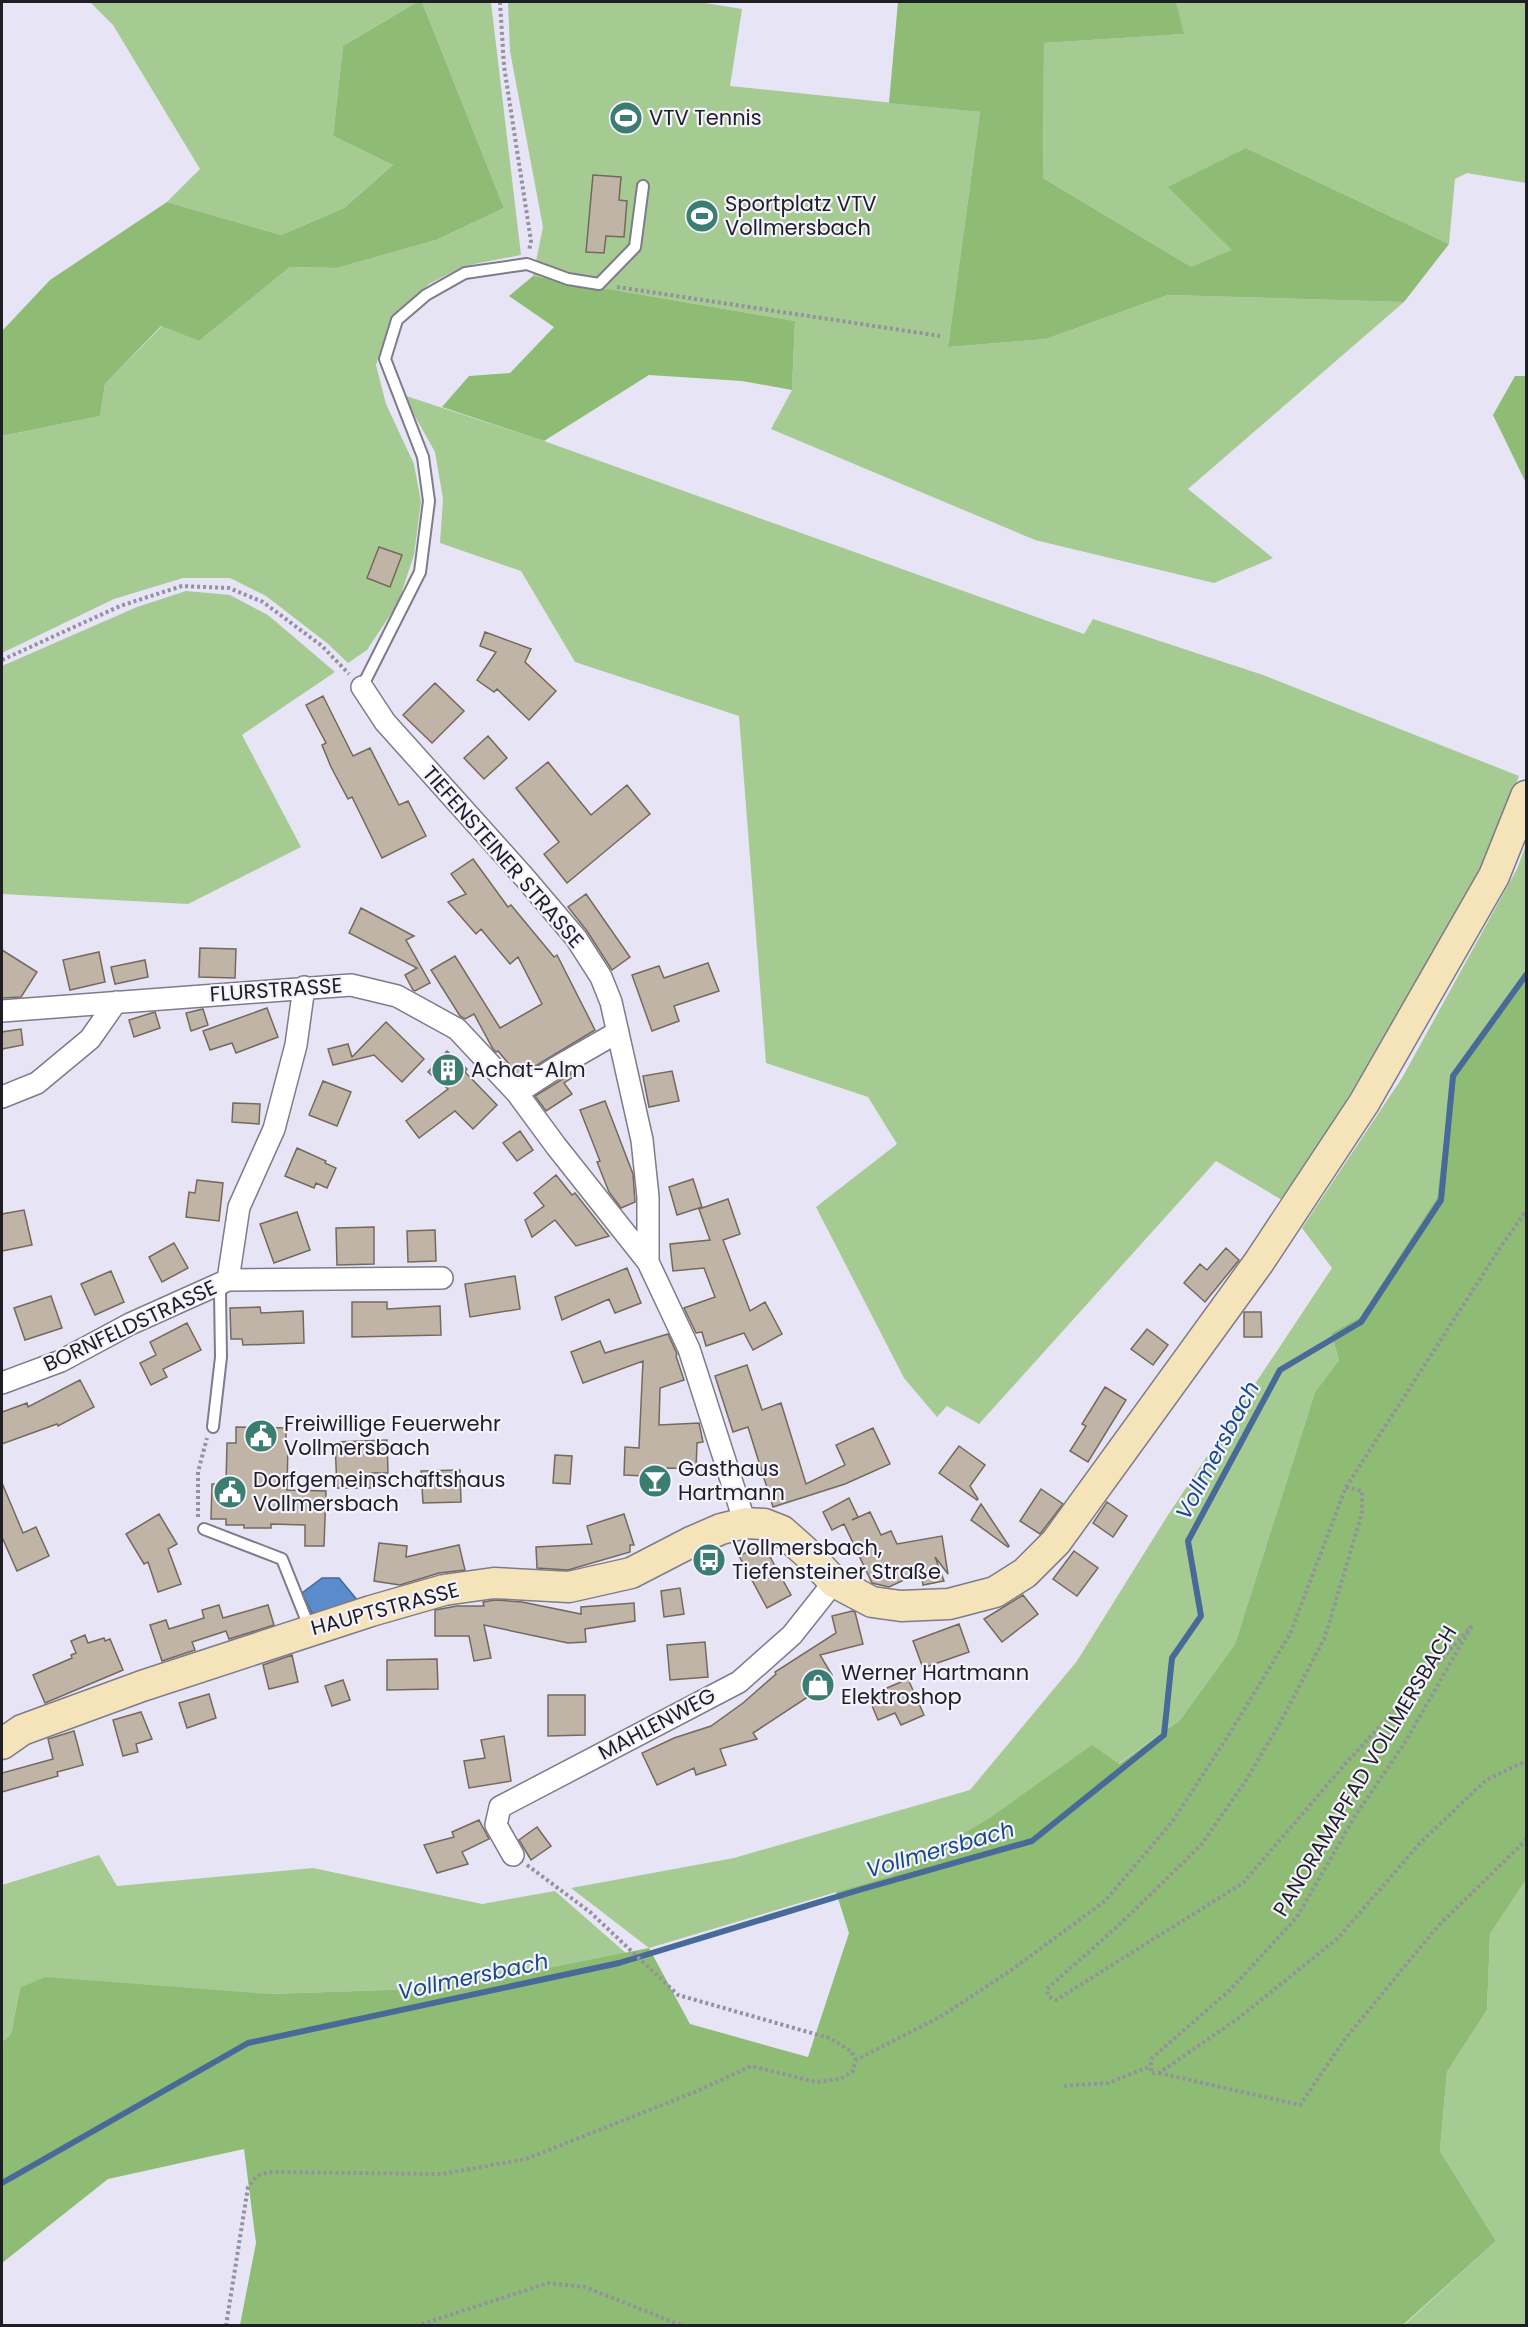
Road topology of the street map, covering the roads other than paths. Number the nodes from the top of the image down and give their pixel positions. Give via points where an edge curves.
1 (643, 186) dead end
2 (362, 687) joint
3 (1527, 796) edge
4 (304, 987) junction
5 (116, 1002) junction
6 (2, 1011) edge
7 (618, 1032) junction
8 (517, 1093) junction
9 (2, 1097) edge
10 (648, 1262) junction
11 (442, 1278) dead end
12 (228, 1280) junction
13 (2, 1383) edge
14 (213, 1427) road end
15 (745, 1522) junction
16 (204, 1529) road end
17 (834, 1582) junction
18 (310, 1629) junction
19 (2, 1744) edge
20 (513, 1855) road end

1 - 2 lane via 635,247 599,284 568,279 528,264 465,273 426,295 397,320 385,359 423,458 429,501 420,572
2 - 7 street, TIEFENSTEINER STRASSE via 385,722 576,938 601,977
3 - 17 main road, HAUPTSTRASSE via 1494,876 1364,1103 1259,1262 1056,1542 1025,1573 995,1592 950,1604 901,1606 872,1602
4 - 5 street, FLURSTRASSE
4 - 8 street, FLURSTRASSE via 351,985 397,996 457,1029
4 - 12 street via 296,1045 274,1129 239,1207
5 - 6 street, FLURSTRASSE
5 - 9 street via 90,1039 37,1083
7 - 8 street
7 - 10 street, TIEFENSTEINER STRASSE via 642,1140 648,1197
8 - 10 street, FLURSTRASSE
10 - 15 street, TIEFENSTEINER STRASSE via 688,1349
11 - 12 street, BORNFELDSTRASSE
12 - 13 street, BORNFELDSTRASSE via 130,1324 61,1361
12 - 14 lane via 220,1292 221,1357
15 - 17 main road, HAUPTSTRASSE via 782,1531
15 - 18 main road, HAUPTSTRASSE via 691,1542 631,1573 569,1587 494,1583 444,1590
16 - 18 lane via 282,1559
17 - 20 street, MAHLENWEG via 792,1635 739,1682 500,1808 496,1825
18 - 19 main road, HAUPTSTRASSE via 22,1730

